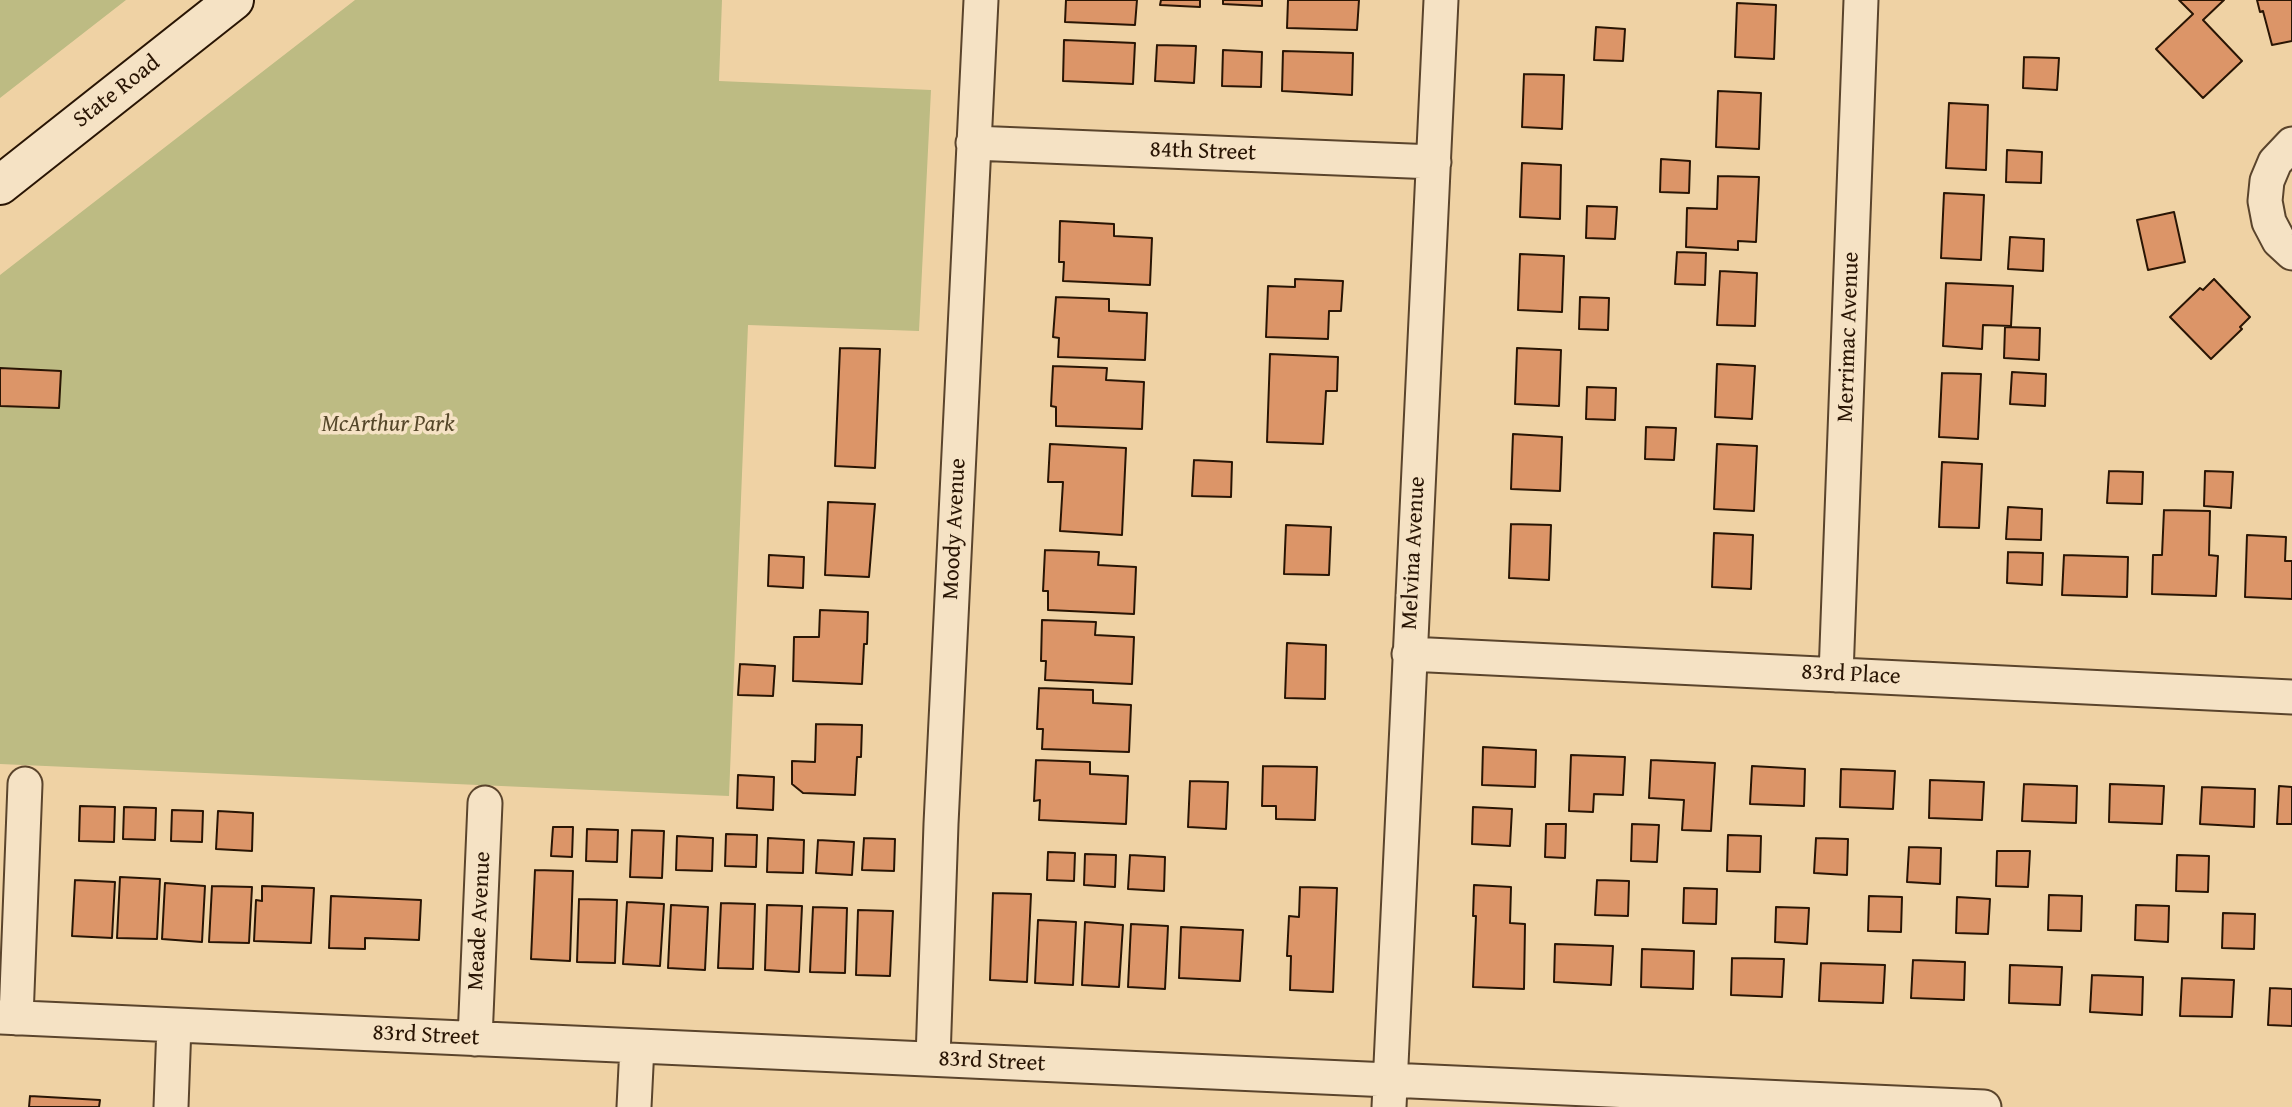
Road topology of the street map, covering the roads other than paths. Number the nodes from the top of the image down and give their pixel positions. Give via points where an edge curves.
1 (234, 0) edge
2 (981, 0) edge
3 (1441, 0) edge
4 (1861, 0) edge
5 (973, 143) junction
6 (2292, 144) edge
7 (1434, 162) junction
8 (0, 185) edge
9 (2292, 253) edge
10 (1409, 654) junction
11 (1836, 675) junction
12 (2292, 696) edge
13 (25, 784) dead end
14 (485, 803) dead end
15 (8, 1017) edge
16 (174, 1025) junction
17 (475, 1038) junction
18 (637, 1046) junction
19 (933, 1059) junction
20 (1390, 1093) edge
21 (1849, 1104) edge
22 (171, 1107) edge
23 (634, 1107) edge
24 (1984, 1107) edge

1 - 8 street, State Road
2 - 5 street, Moody Avenue
3 - 7 street, Melvina Avenue
4 - 11 street, Merrimac Avenue
5 - 7 street, 84th Street
5 - 19 street, Moody Avenue
6 - 9 street via 2275,162 2265,201 2269,222
7 - 10 street, Melvina Avenue
10 - 11 street, 83rd Place
10 - 20 street, Melvina Avenue
11 - 12 street, 83rd Place
13 - 15 street
14 - 17 street, Meade Avenue
15 - 16 street, 83rd Street
16 - 17 street, 83rd Street
16 - 22 street
17 - 18 street, 83rd Street
18 - 19 street, 83rd Street
18 - 23 street
19 - 20 street, 83rd Street
20 - 21 street, 83rd Street
21 - 24 street, 83rd Street

